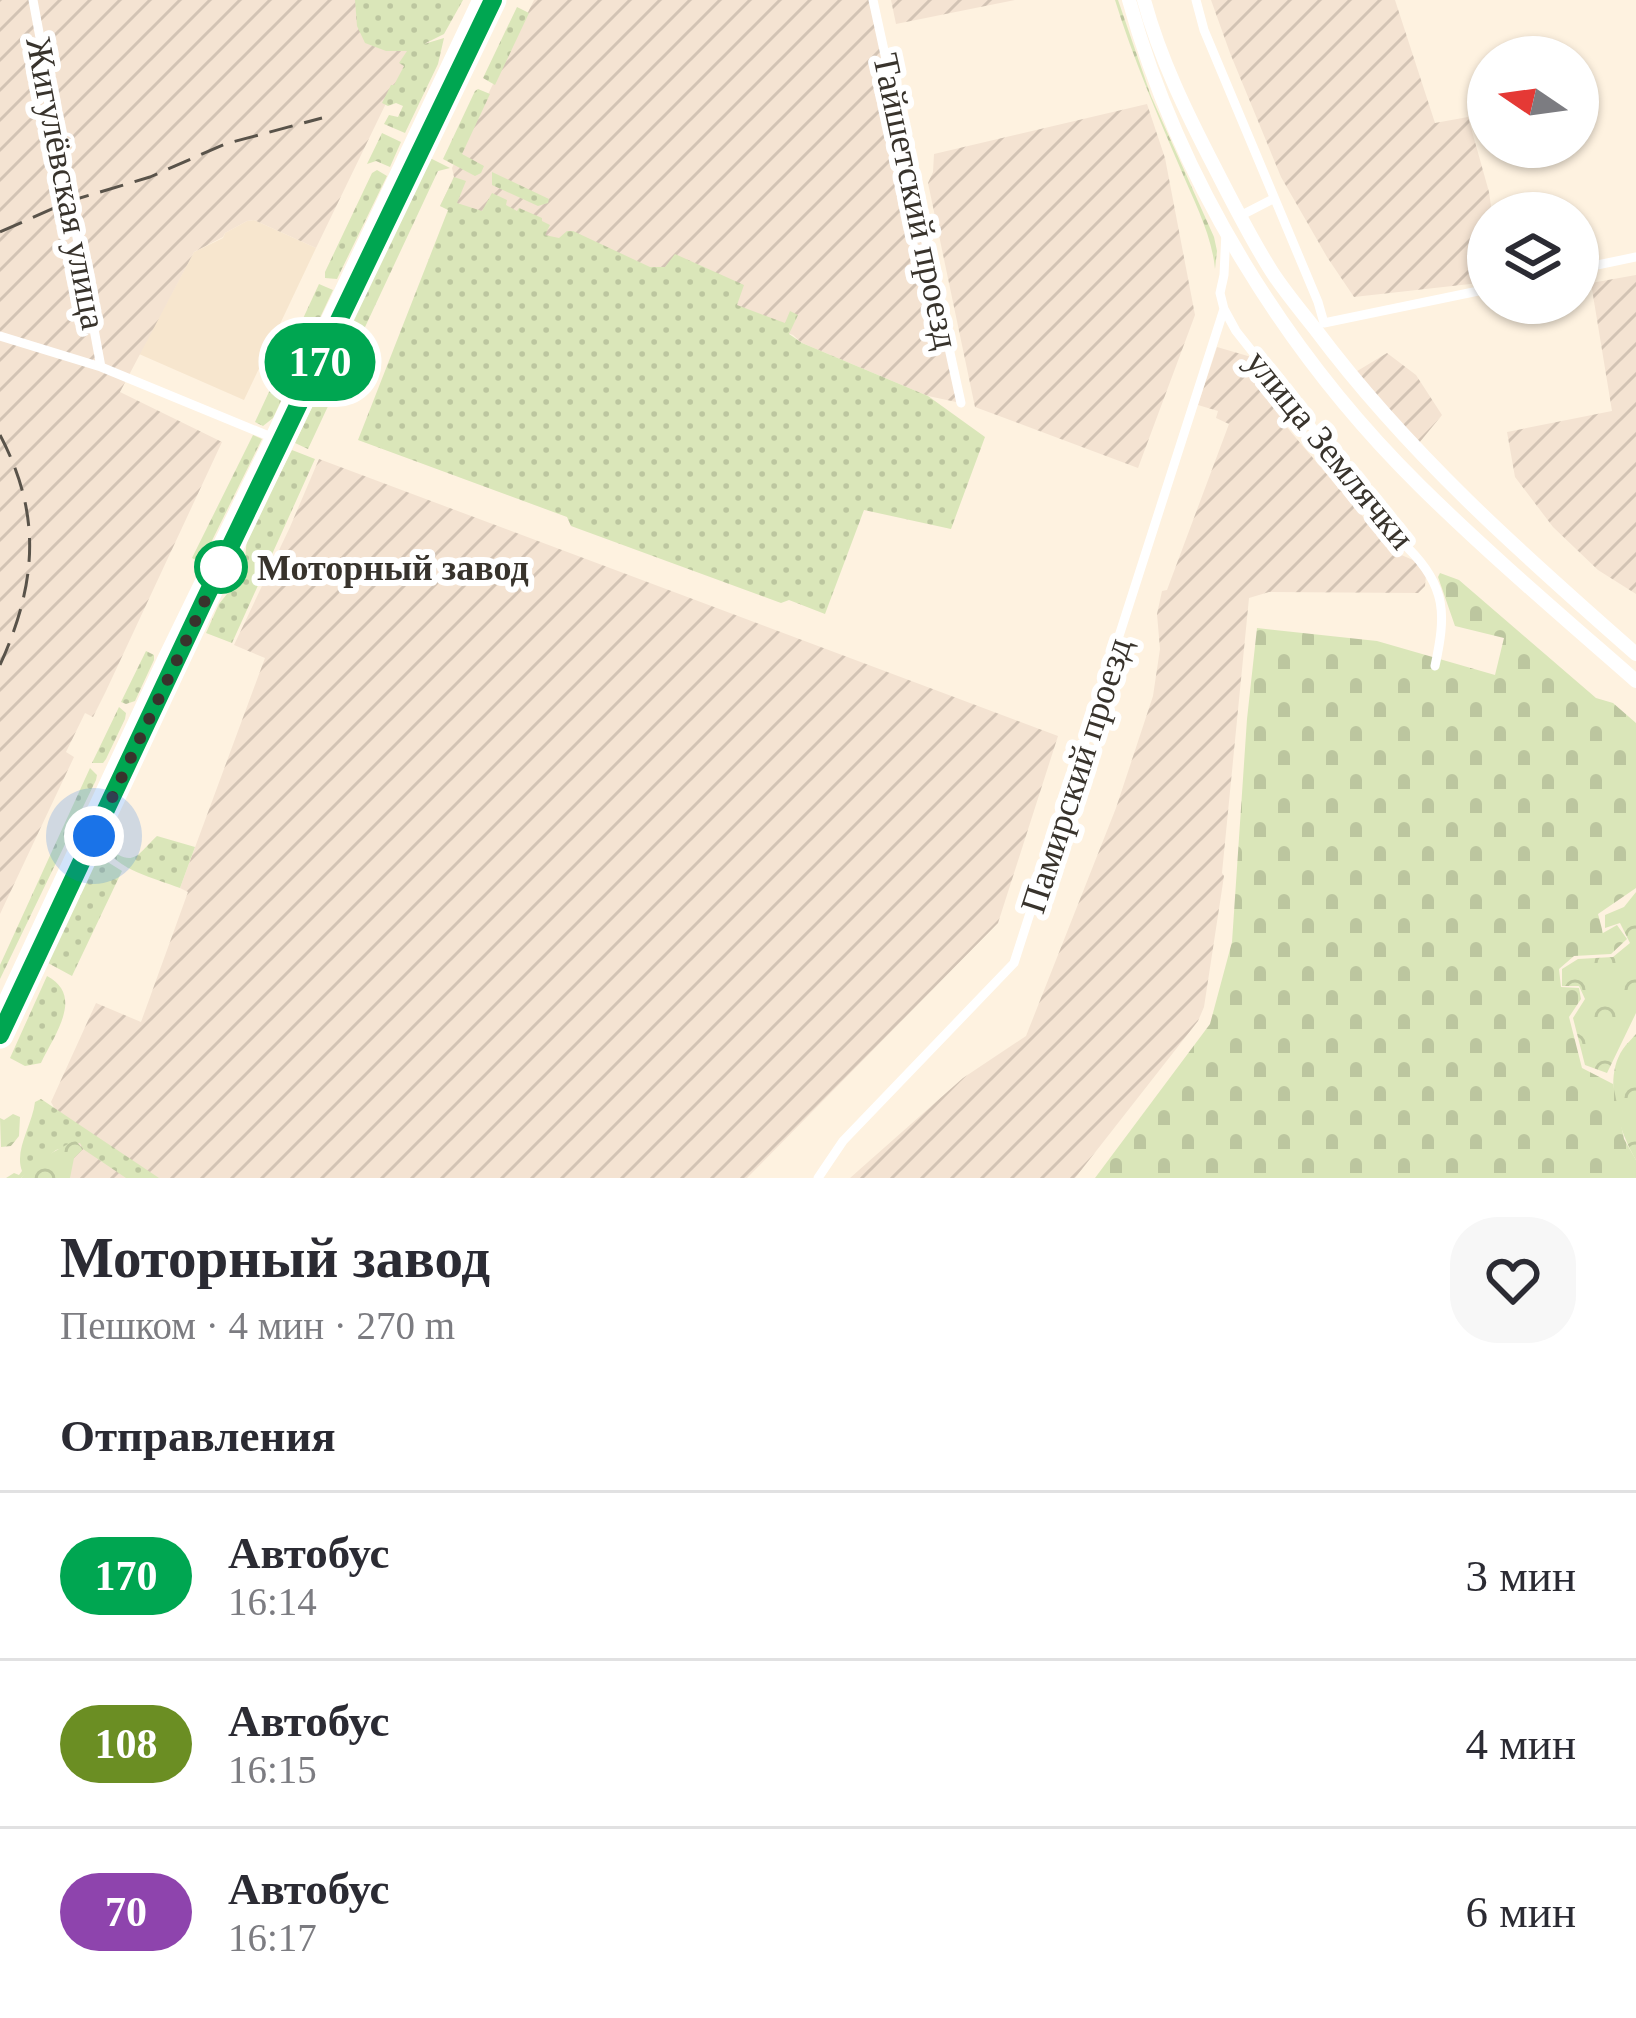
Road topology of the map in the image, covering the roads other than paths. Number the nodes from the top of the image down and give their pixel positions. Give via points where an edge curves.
1 (32, 0) edge
2 (478, 0) edge
3 (493, 0) edge
4 (873, 0) edge
5 (1129, 0) edge
6 (1144, 0) edge
7 (1196, 0) edge
8 (1273, 199) junction
9 (1240, 216) junction
10 (1226, 232) junction
11 (1636, 257) edge
12 (1599, 265) edge
13 (1467, 293) edge
14 (1224, 309) junction
15 (1324, 323) junction
16 (0, 336) edge
17 (1331, 351) junction
18 (101, 367) junction
19 (961, 403) dead end
20 (277, 440) junction
21 (1636, 654) edge
22 (1435, 666) dead end
23 (1636, 681) edge
24 (0, 1009) edge
25 (0, 1035) edge
26 (818, 1178) edge

1 - 18 street, Жигулёвская улица
2 - 20 main road
3 - 20 main road
4 - 19 street, Тайшетский проезд
5 - 10 highway via 1167,110
6 - 9 highway via 1182,104
7 - 8 street, улица Землячки
8 - 9 street
8 - 15 street, улица Землячки
9 - 17 highway
10 - 14 street
10 - 23 highway via 1258,288 1359,420 1449,514
11 - 12 street
13 - 15 street
14 - 22 street, улица Землячки via 1428,568 1442,614
14 - 26 street, Памирский проезд via 1014,963 843,1141
15 - 17 highway
16 - 18 street
17 - 21 highway via 1506,540
18 - 20 street
20 - 24 main road via 164,657
20 - 25 main road

